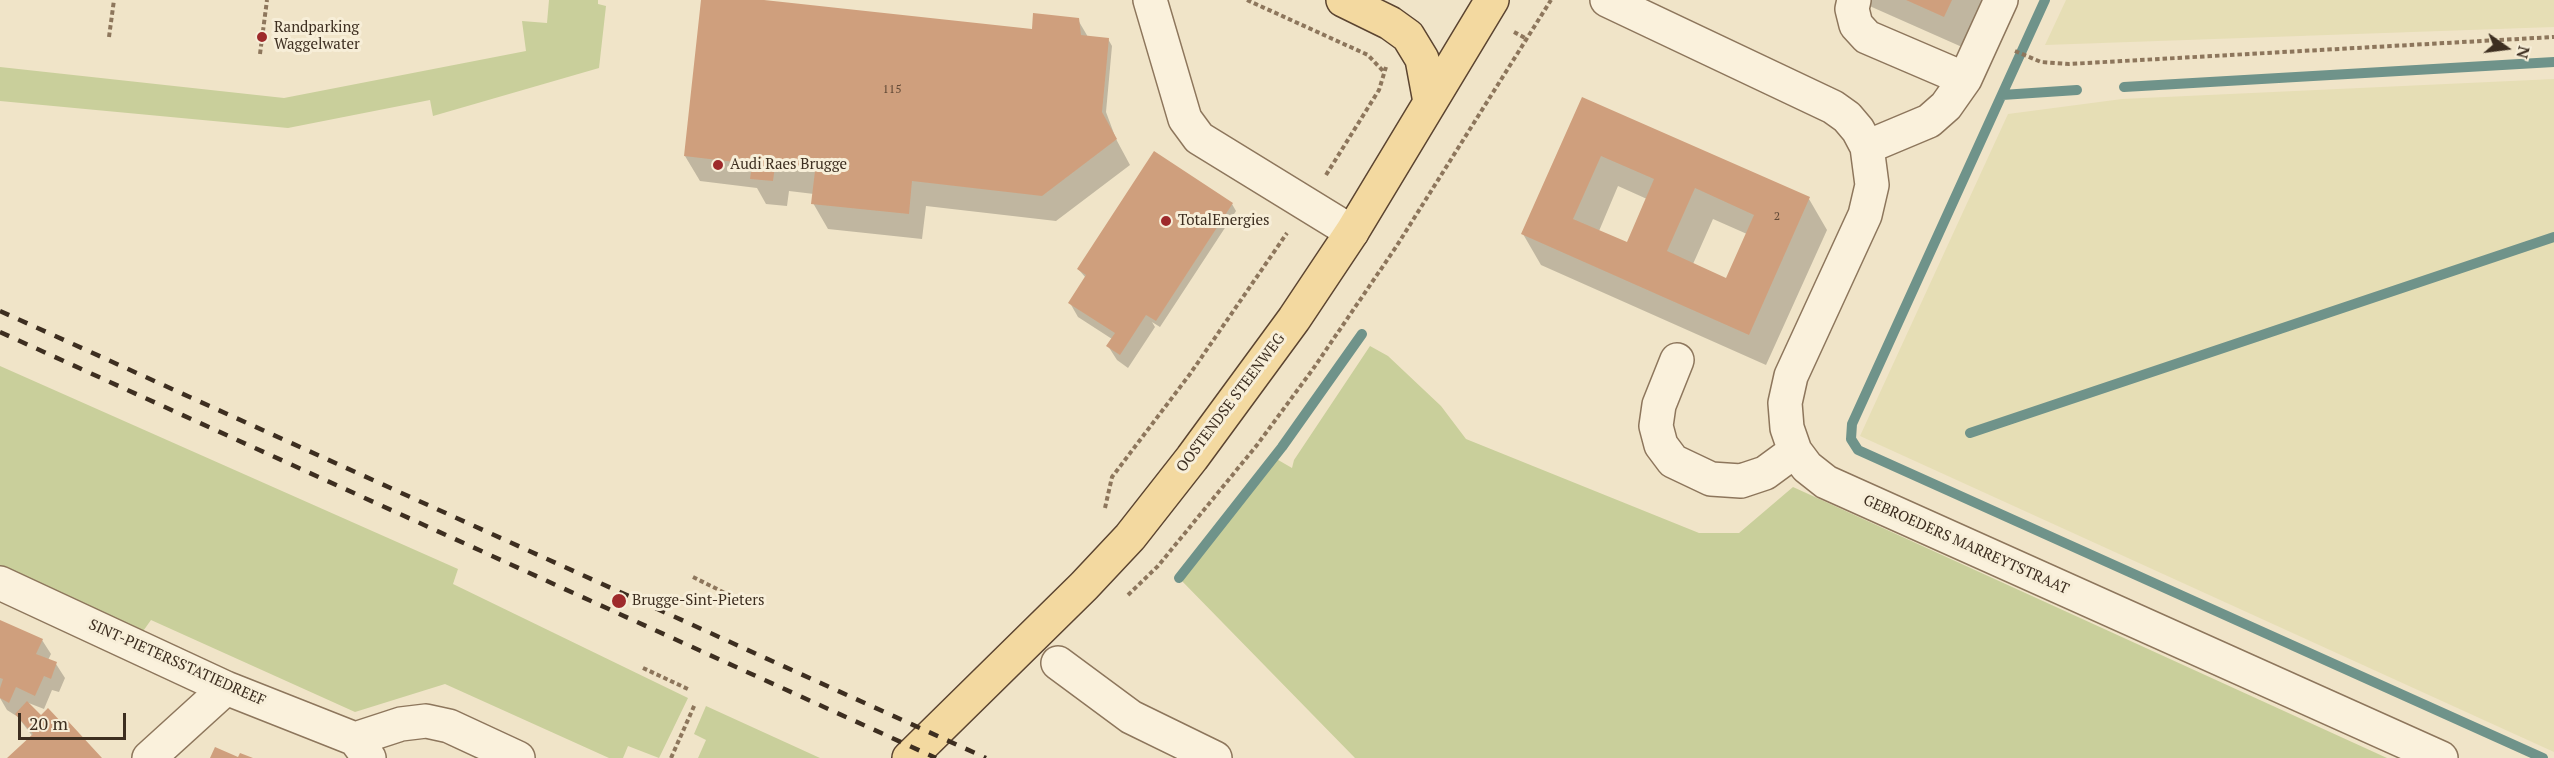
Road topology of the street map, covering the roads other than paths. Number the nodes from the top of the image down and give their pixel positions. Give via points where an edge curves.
1 (1150, 0) edge
2 (1343, 0) edge
3 (1492, 0) edge
4 (1607, 0) edge
5 (1854, 0) edge
6 (2001, 0) edge
7 (1965, 79) junction
8 (1430, 102) junction
9 (1867, 147) junction
10 (1352, 232) junction
11 (1677, 360) dead end
12 (1795, 451) junction
13 (0, 583) edge
14 (1058, 663) dead end
15 (226, 688) junction
16 (362, 748) edge
17 (149, 758) edge
18 (518, 758) edge
19 (909, 758) edge
20 (1215, 758) edge
21 (2441, 758) edge

1 - 10 street via 1185,119 1199,138
2 - 8 main road via 1408,36 1422,59
3 - 8 main road, OOSTENDSE STEENWEG
4 - 9 street, GEBROEDERS MARREYTSTRAAT via 1833,106 1858,130
5 - 7 street via 1852,9 1857,25 1867,37
6 - 7 street
7 - 9 street via 1946,106 1929,121
8 - 10 main road, OOSTENDSE STEENWEG
9 - 12 street, GEBROEDERS MARREYTSTRAAT via 1872,185 1865,215 1791,376 1785,403 1787,428
10 - 19 main road, OOSTENDSE STEENWEG via 1294,319 1130,537
11 - 12 street via 1659,405 1656,426 1661,445 1673,461 1711,478 1741,481 1765,473
12 - 21 street, GEBROEDERS MARREYTSTRAAT via 1826,482
13 - 15 street, SINT-PIETERSSTATIEDREEF
14 - 20 street via 1131,717
15 - 16 street, SINT-PIETERSSTATIEDREEF
15 - 17 street
16 - 18 street, SINT-PIETERSSTATIEDREEF via 401,724 426,721 449,726

